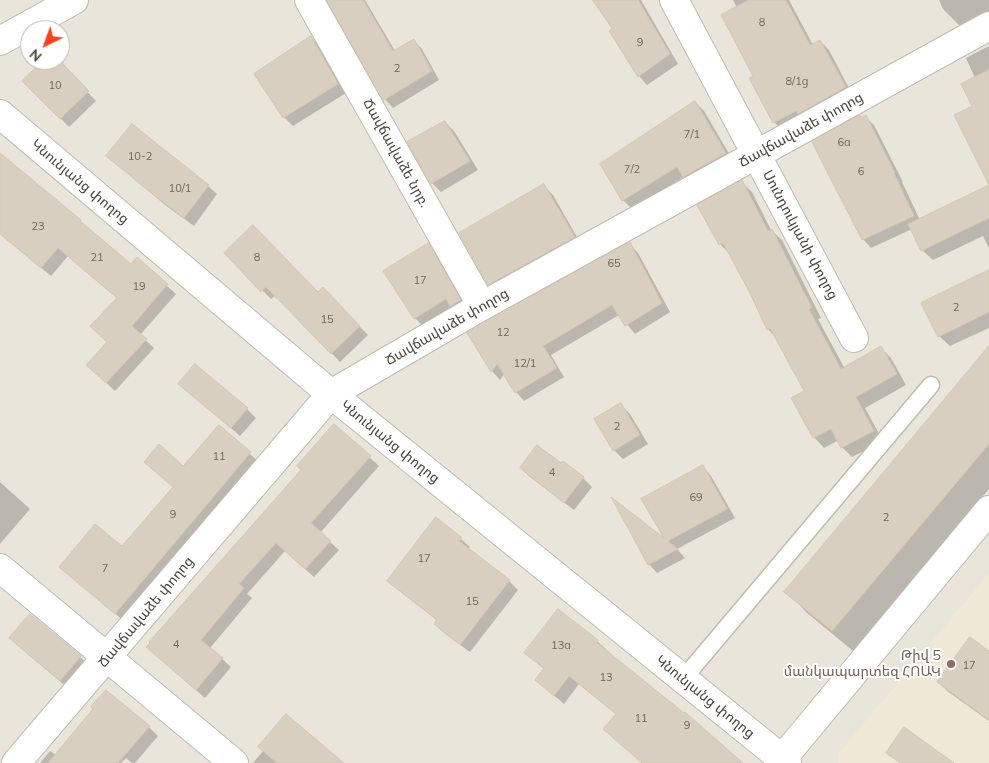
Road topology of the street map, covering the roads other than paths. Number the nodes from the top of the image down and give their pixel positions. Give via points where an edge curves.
1 (74, 0) edge
2 (310, 0) edge
3 (674, 0) edge
4 (989, 26) edge
5 (0, 41) edge
6 (0, 114) edge
7 (757, 154) junction
8 (482, 306) junction
9 (854, 338) dead end
10 (931, 385) dead end
11 (331, 394) junction
12 (989, 510) edge
13 (0, 568) edge
14 (108, 658) junction
15 (683, 679) junction
16 (784, 761) edge
17 (16, 763) edge
18 (234, 763) edge

1 - 5 street
2 - 8 street, Ճավճավաձե նրբ.
3 - 7 street, Սունդուկյանի փողոց
4 - 7 street, Ճավճավաձե փողոց
6 - 11 street, Կնունյանց փողոց
7 - 8 street, Ճավճավաձե փողոց
7 - 9 street, Սունդուկյանի փողոց
8 - 11 street, Ճավճավաձե փողոց
10 - 15 lane
11 - 14 street, Ճավճավաձե փողոց
11 - 15 street, Կնունյանց փողոց
12 - 16 street
13 - 14 street
14 - 17 street, Ճավճավաձե փողոց
14 - 18 street
15 - 16 street, Կնունյանց փողոց

